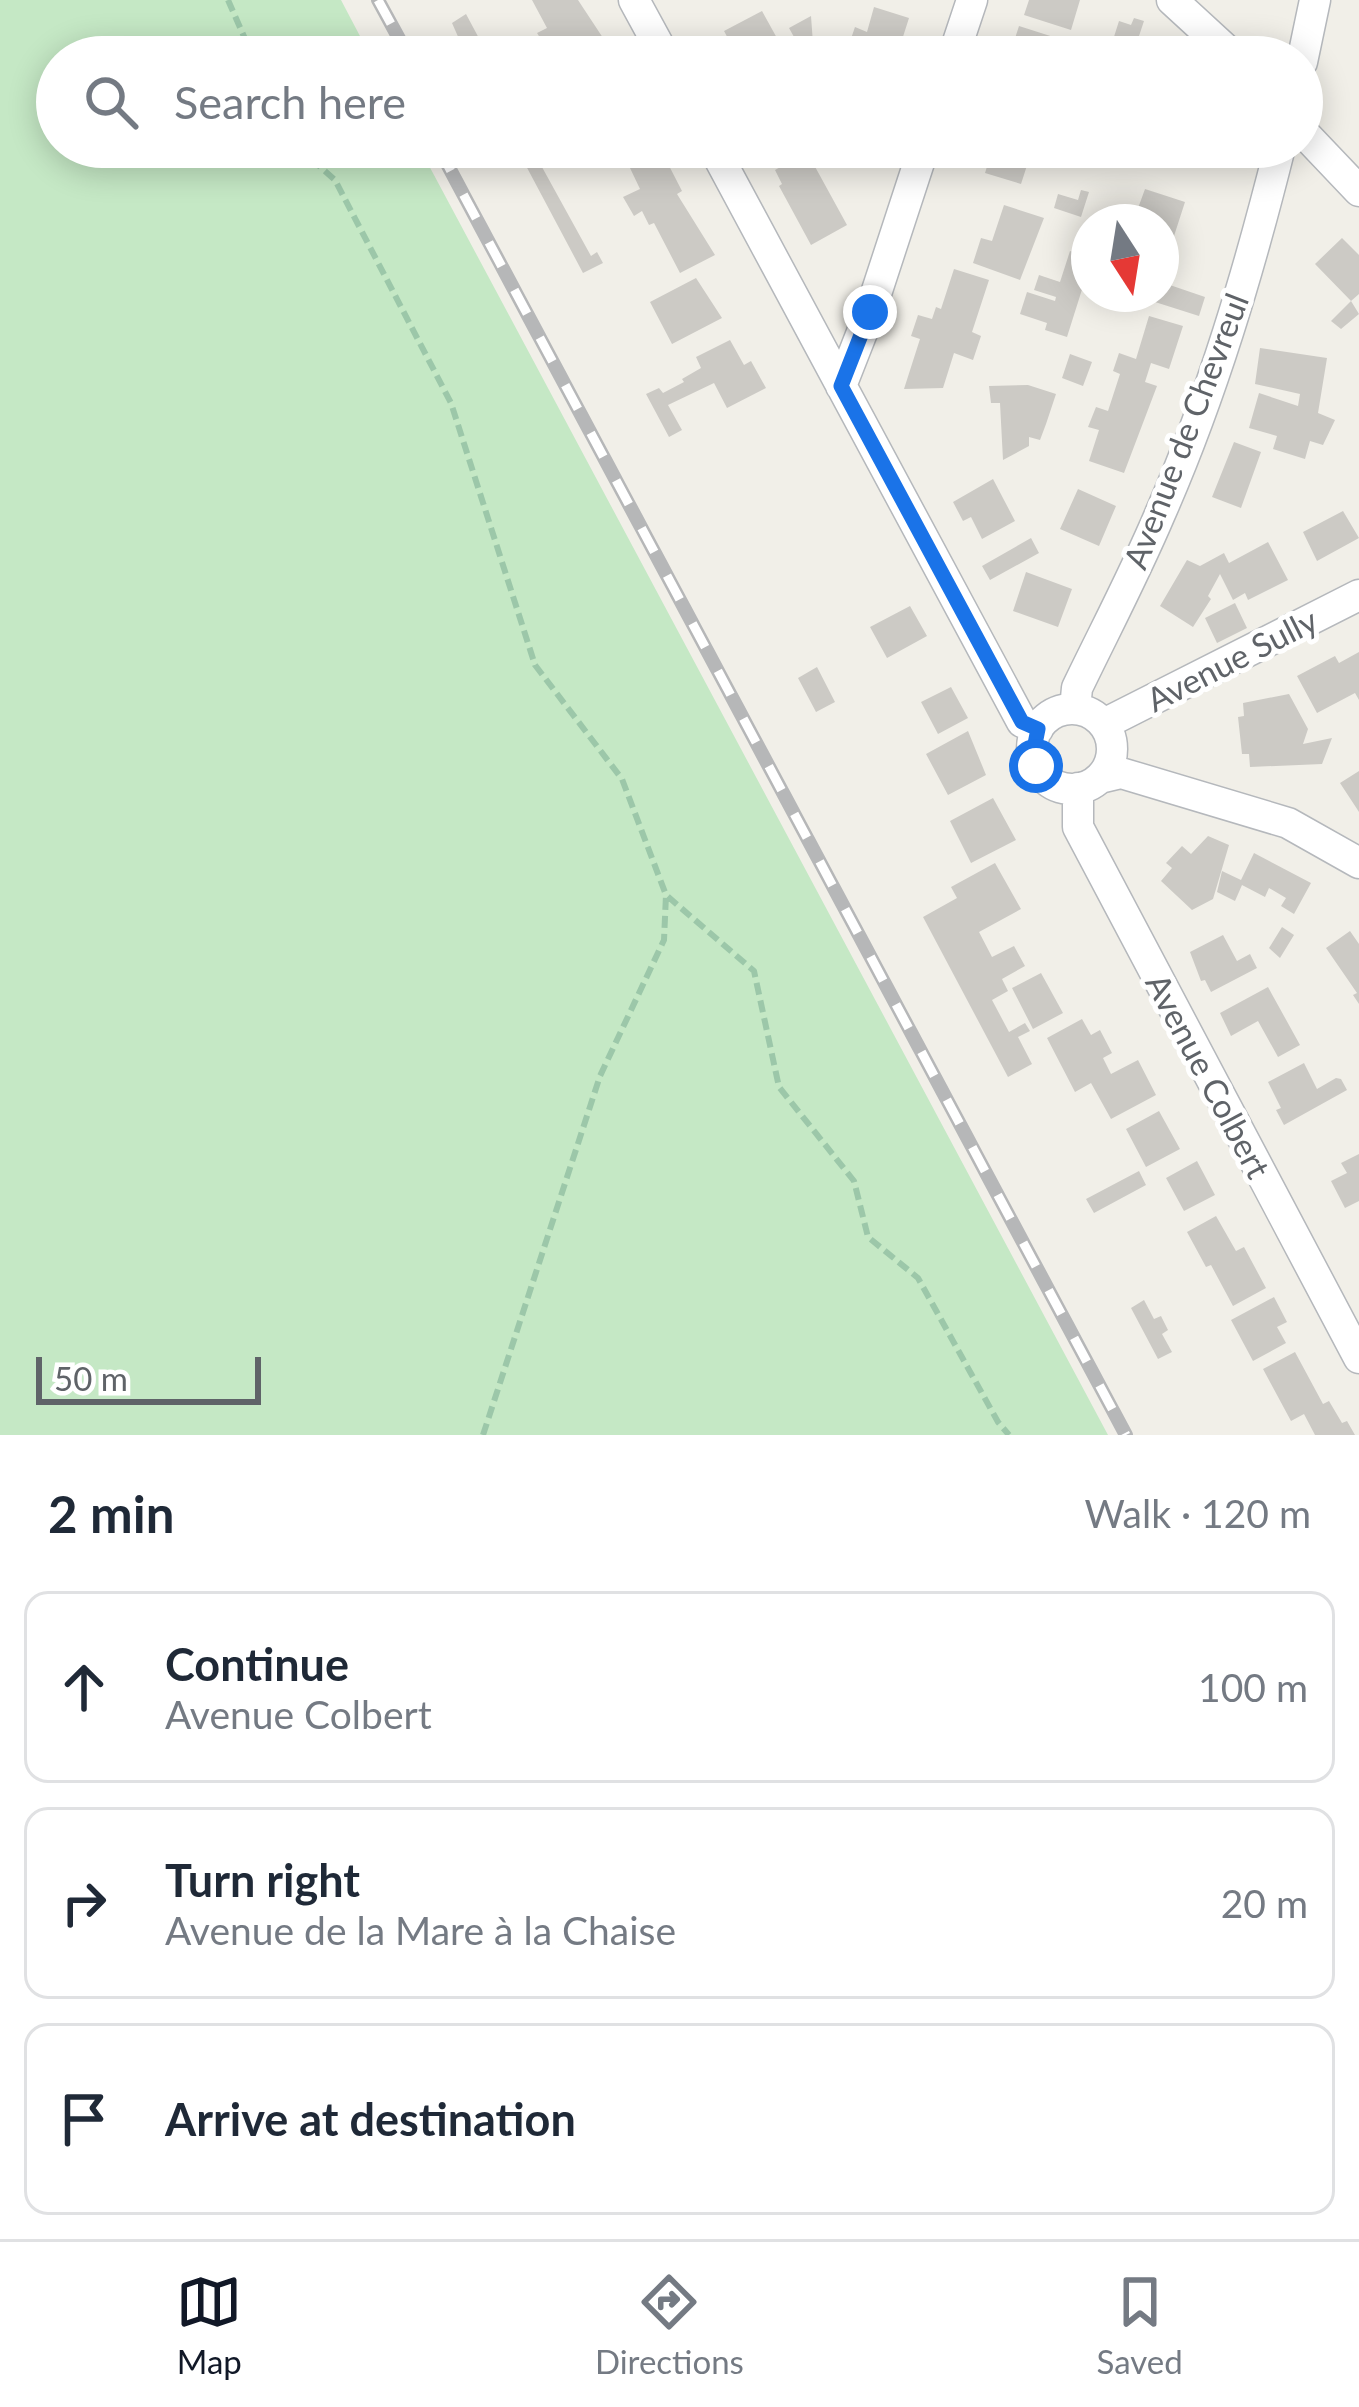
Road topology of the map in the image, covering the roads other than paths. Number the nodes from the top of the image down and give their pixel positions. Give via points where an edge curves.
1 (634, 0) edge
2 (972, 0) edge
3 (1172, 0) edge
4 (1315, 0) edge
5 (654, 36) edge
6 (960, 36) edge
7 (1211, 36) edge
8 (1307, 36) edge
9 (1323, 153) edge
10 (724, 168) edge
11 (917, 168) edge
12 (1274, 168) edge
13 (1359, 191) edge
14 (841, 386) junction
15 (1359, 595) edge
16 (1075, 709) junction
17 (1104, 724) junction
18 (1038, 729) junction
19 (1089, 783) junction
20 (1359, 863) edge
21 (1359, 1358) edge

1 - 5 street
2 - 6 street
3 - 7 street
4 - 8 street
9 - 13 street
10 - 14 street
11 - 14 street
12 - 16 street, Avenue de Chevreul via 1195,426 1077,688
14 - 18 street via 1022,722
15 - 17 street, Avenue Sully
16 - 17 street
16 - 18 street
17 - 19 street via 1112,746 1107,769
18 - 19 street via 1036,766 1054,784
19 - 20 street via 1121,773 1288,823
19 - 21 street, Avenue Colbert via 1078,827

